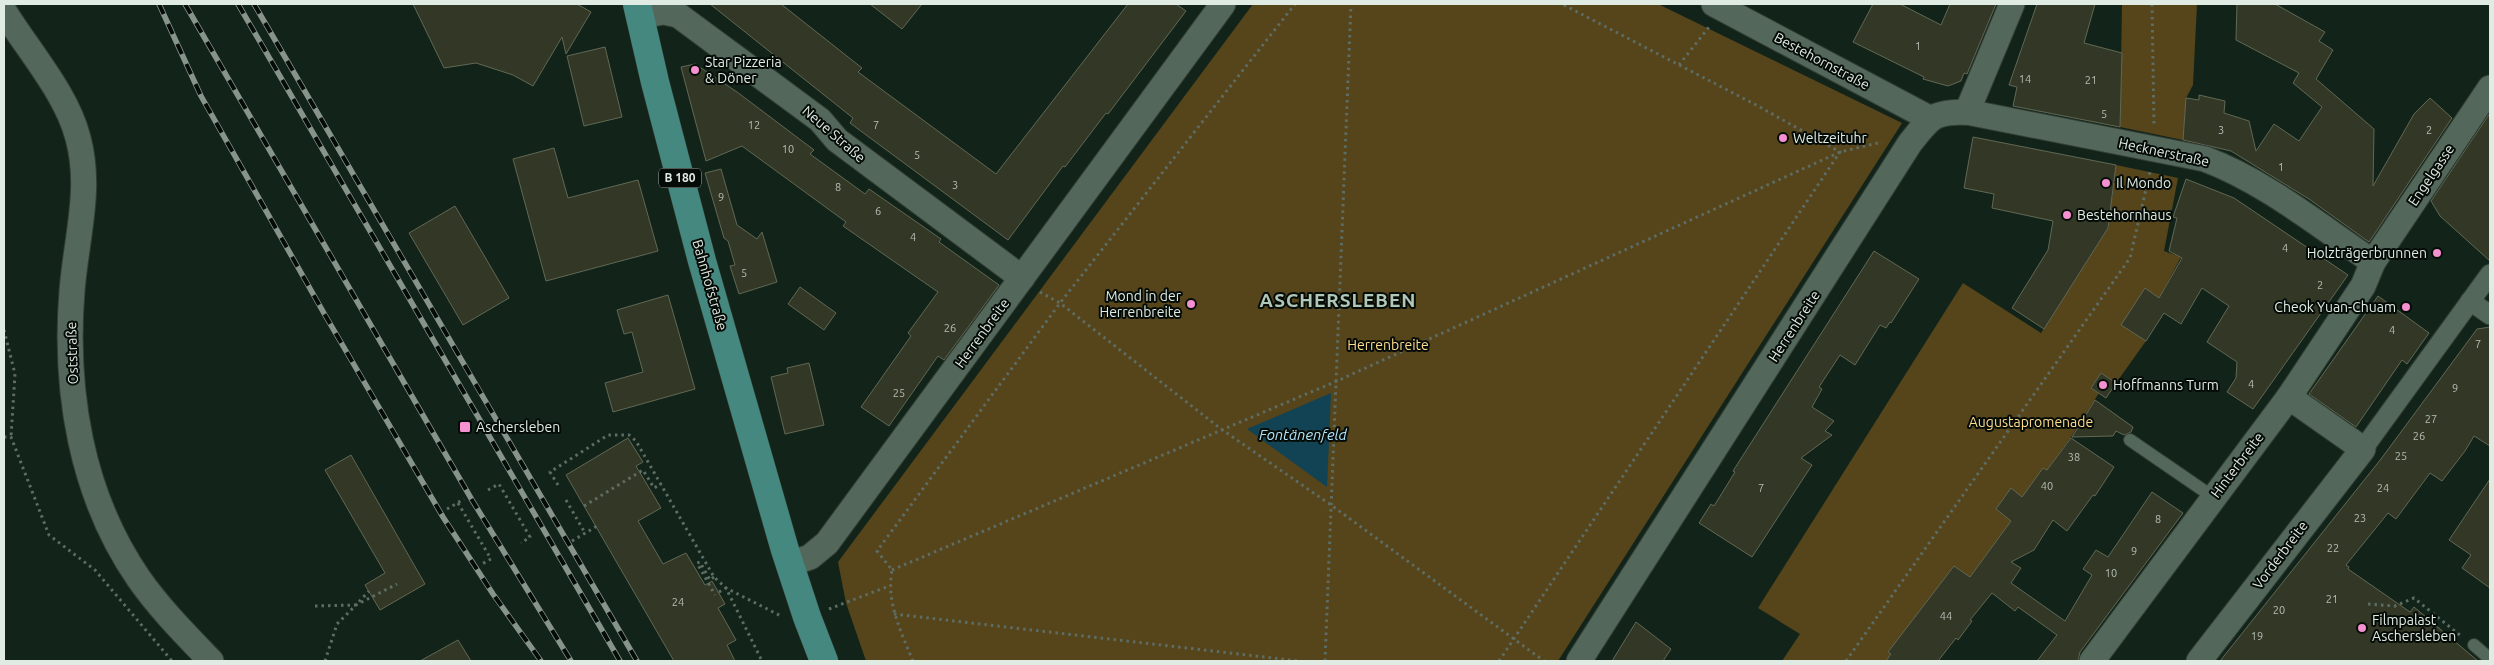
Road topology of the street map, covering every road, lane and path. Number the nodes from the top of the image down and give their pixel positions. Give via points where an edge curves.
1 (1223, 4) edge
2 (1295, 4) edge
3 (1351, 4) edge
4 (1562, 4) edge
5 (2012, 4) edge
6 (2152, 4) edge
7 (1716, 5) edge
8 (638, 10) edge
9 (8, 17) edge
10 (1679, 65) junction
11 (2490, 88) edge
12 (1967, 112) junction
13 (1929, 118) junction
14 (1910, 143) junction
15 (2155, 150) junction
16 (1840, 152) junction
17 (2373, 262) junction
18 (2490, 274) edge
19 (1022, 278) junction
20 (2470, 301) junction
21 (1060, 303) junction
22 (2490, 315) edge
23 (4, 330) edge
24 (1337, 381) junction
25 (2289, 397) junction
26 (1221, 429) junction
27 (4, 437) edge
28 (11, 437) junction
29 (2130, 440) dead end
30 (2363, 449) junction
31 (661, 484) junction
32 (558, 485) dead end
33 (488, 490) dead end
34 (2213, 497) junction
35 (464, 499) dead end
36 (566, 500) dead end
37 (458, 503) junction
38 (1331, 505) junction
39 (584, 506) dead end
40 (446, 509) dead end
41 (597, 526) dead end
42 (585, 533) junction
43 (572, 541) dead end
44 (521, 543) dead end
45 (790, 564) junction
46 (480, 565) dead end
47 (892, 570) junction
48 (714, 577) junction
49 (397, 584) dead end
50 (889, 586) junction
51 (726, 588) junction
52 (368, 591) dead end
53 (356, 604) junction
54 (2368, 604) dead end
55 (315, 606) dead end
56 (894, 614) junction
57 (807, 617) junction
58 (1514, 639) junction
59 (2474, 645) joint
60 (2490, 660) edge
61 (172, 661) edge
62 (211, 661) edge
63 (325, 661) edge
64 (762, 661) edge
65 (824, 661) edge
66 (913, 661) edge
67 (1299, 661) edge
68 (1325, 661) edge
69 (1498, 661) edge
70 (1544, 661) edge
71 (1579, 661) edge
72 (1846, 661) edge
73 (2092, 661) edge
74 (2199, 661) edge

1 - 19 street, Herrenbreite
2 - 21 path
3 - 24 path
4 - 10 path
5 - 12 street
6 - 15 path
7 - 10 path via 1709,28
7 - 13 street, Bestehornstraße
8 - 19 street, Neue Straße via 678,16 820,120 837,140
8 - 45 main road, Bahnhofstraße / B 180 via 702,261
9 - 62 street, Oststraße via 64,102 78,136 84,164 85,193 73,282 70,353 76,424 94,492 113,535 139,578
10 - 16 path
11 - 17 street, Engelgasse
12 - 13 street, Hecknerstraße via 1948,112
12 - 15 street, Hecknerstraße
13 - 14 street, Herrenbreite
14 - 16 path via 1889,141
14 - 71 street, Herrenbreite
15 - 17 street, Hecknerstraße via 2205,159 2233,170
15 - 72 path via 2130,258
16 - 24 path
16 - 58 path
17 - 25 street, Hinterbreite via 2363,286
18 - 20 street, Vorderbreite
19 - 21 path
19 - 45 street, Herrenbreite via 828,543 810,557
20 - 22 street
20 - 30 street, Vorderbreite
21 - 26 path
21 - 47 path via 877,552
23 - 28 path via 15,374
24 - 26 path
24 - 38 path
25 - 30 street
25 - 34 street, Hinterbreite
26 - 38 path
26 - 47 path
27 - 28 path
28 - 61 path via 49,535 95,570
29 - 34 lane
30 - 74 street, Vorderbreite
31 - 32 path via 636,441 629,435 608,435 550,472
31 - 39 path via 654,488 643,470
31 - 48 path
33 - 44 path via 499,484 530,537
34 - 73 street, Hinterbreite
35 - 37 path
36 - 42 path
37 - 40 path
37 - 46 path via 491,559
38 - 58 path
38 - 68 path
41 - 42 path
42 - 43 path
45 - 57 main road, B 180
47 - 50 path
48 - 51 path
48 - 51 path via 710,580 700,562 697,563 715,594
49 - 53 path
50 - 56 path
50 - 57 path
51 - 57 path via 794,622
51 - 64 path
52 - 53 path
53 - 55 path
53 - 63 path via 337,624
54 - 59 path via 2395,606 2414,598
56 - 66 path
56 - 67 path
57 - 65 main road, B 180
58 - 69 path
58 - 70 path
59 - 60 lane

